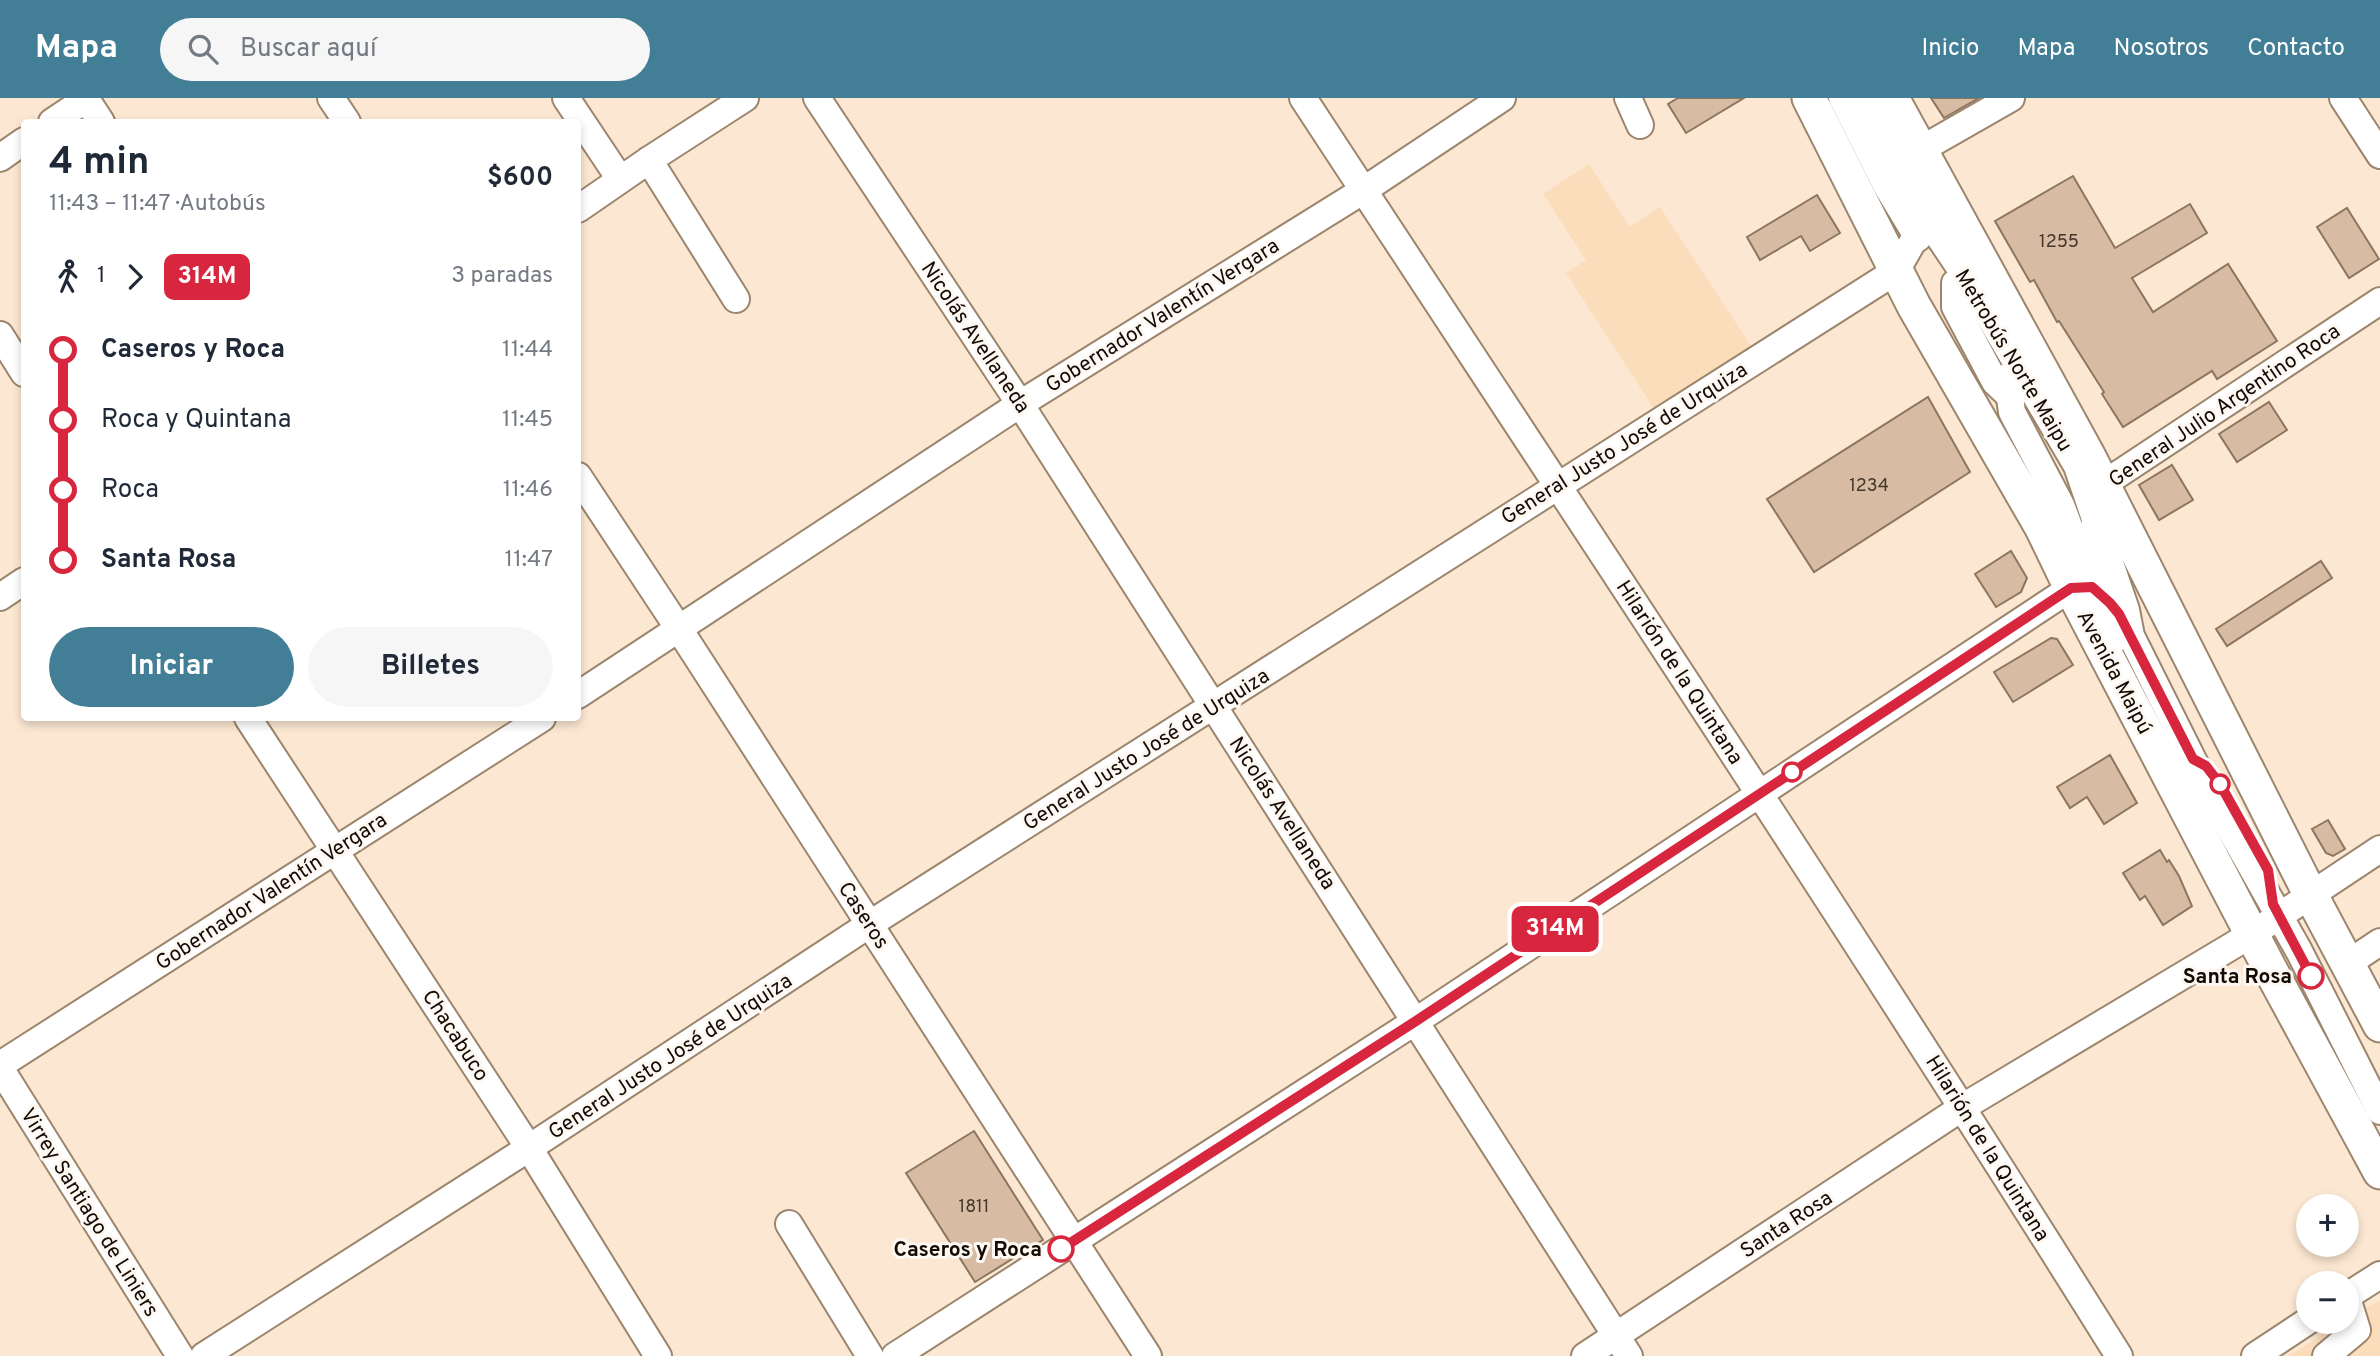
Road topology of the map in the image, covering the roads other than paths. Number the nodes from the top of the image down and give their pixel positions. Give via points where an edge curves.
1 (331, 98) edge
2 (566, 98) edge
3 (745, 98) edge
4 (817, 98) edge
5 (1303, 98) edge
6 (1502, 98) edge
7 (1628, 98) edge
8 (1809, 98) edge
9 (1842, 98) edge
10 (1852, 98) edge
11 (1865, 98) edge
12 (1892, 98) edge
13 (2011, 98) edge
14 (2343, 98) edge
15 (87, 99) edge
16 (57, 119) edge
17 (98, 119) edge
18 (345, 119) edge
19 (580, 119) edge
20 (581, 120) edge
21 (1640, 125) dead end
22 (21, 143) edge
23 (1920, 150) junction
24 (2380, 155) edge
25 (0, 158) edge
26 (649, 160) junction
27 (620, 179) junction
28 (1364, 190) junction
29 (581, 207) edge
30 (1921, 211) junction
31 (1916, 236) junction
32 (1896, 271) junction
33 (736, 299) dead end
34 (2380, 301) edge
35 (0, 335) edge
36 (21, 368) edge
37 (1020, 404) junction
38 (581, 481) edge
39 (1559, 484) junction
40 (2102, 485) junction
41 (2096, 519) junction
42 (2081, 579) junction
43 (21, 583) edge
44 (0, 597) edge
45 (679, 629) junction
46 (2131, 636) junction
47 (581, 693) edge
48 (1215, 706) junction
49 (250, 721) edge
50 (537, 721) edge
51 (1759, 794) junction
52 (2380, 849) edge
53 (335, 850) junction
54 (2311, 895) junction
55 (2268, 920) junction
56 (870, 924) junction
57 (2380, 942) edge
58 (2347, 964) junction
59 (1416, 1021) junction
60 (2380, 1025) edge
61 (0, 1066) edge
62 (2373, 1078) edge
63 (1964, 1107) junction
64 (2380, 1111) edge
65 (2380, 1134) edge
66 (529, 1148) junction
67 (2380, 1172) edge
68 (789, 1224) dead end
69 (1073, 1241) junction
70 (2380, 1275) edge
71 (2359, 1289) edge
72 (2296, 1329) edge
73 (2352, 1334) edge
74 (1623, 1346) edge
75 (180, 1356) edge
76 (204, 1356) edge
77 (659, 1356) edge
78 (870, 1356) edge
79 (895, 1356) edge
80 (1148, 1356) edge
81 (1585, 1356) edge
82 (2119, 1356) edge
83 (2255, 1356) edge
84 (2326, 1356) edge

1 - 18 street
2 - 19 street
3 - 26 street
4 - 37 street, Nicolás Avellaneda
5 - 28 street, Hilarión de la Quintana
6 - 28 street, Gobernador Valentín Vergara
7 - 21 street
8 - 32 main road, Avenida Maipú
9 - 31 street, Metrobús Norte Maipu
10 - 31 street, Metrobús Norte Maipu
11 - 30 street, Metrobús Norte Maipu
12 - 23 main road
13 - 23 street
14 - 24 street
15 - 16 street
15 - 17 street
20 - 27 street
22 - 25 street
23 - 30 street, General Justo José de Urquiza
23 - 40 main road
26 - 27 street
26 - 33 street
27 - 29 street
28 - 37 street, Gobernador Valentín Vergara
28 - 39 street, Hilarión de la Quintana
30 - 31 street, General Justo José de Urquiza
30 - 41 street, Metrobús Norte Maipu via 1966,277 2077,466
31 - 32 street, General Justo José de Urquiza
31 - 42 street, Metrobús Norte Maipu via 1955,283 1955,307 2054,465
32 - 39 street, General Justo José de Urquiza
32 - 42 main road, Avenida Maipú via 2042,528
34 - 40 street, General Julio Argentino Roca
35 - 36 street
37 - 45 street, Gobernador Valentín Vergara
37 - 48 street, Nicolás Avellaneda
38 - 45 street, Caseros
39 - 48 street, General Justo José de Urquiza
39 - 51 street, Hilarión de la Quintana
40 - 41 street, General Julio Argentino Roca
40 - 54 main road
41 - 42 street, General Julio Argentino Roca
41 - 46 street, Metrobús Norte Maipu
42 - 46 street via 2110,603
42 - 51 street
42 - 55 main road, Avenida Maipú
43 - 44 street
45 - 47 street, Gobernador Valentín Vergara
45 - 56 street, Caseros
46 - 55 street, Metrobús Norte Maipu via 2164,675
48 - 56 street, General Justo José de Urquiza
48 - 59 street, Nicolás Avellaneda
49 - 53 street, Chacabuco
50 - 53 street, Gobernador Valentín Vergara
51 - 59 street
51 - 63 street, Hilarión de la Quintana
52 - 54 street, Santa Rosa
53 - 61 street, Gobernador Valentín Vergara
53 - 66 street, Chacabuco
54 - 55 street, Santa Rosa
54 - 58 main road
55 - 62 street, Metrobús Norte Maipu via 2299,951
55 - 63 street, Santa Rosa
55 - 65 street, Metrobús Norte Maipu
55 - 67 main road, Avenida Maipú
56 - 66 street, General Justo José de Urquiza
56 - 69 street, Caseros
57 - 58 street
58 - 60 main road
59 - 69 street
59 - 74 street, Nicolás Avellaneda
61 - 75 street, Virrey Santiago de Liniers
62 - 64 street, Metrobús Norte Maipu
63 - 74 street, Santa Rosa
63 - 82 street, Hilarión de la Quintana
66 - 76 street, General Justo José de Urquiza
66 - 77 street, Chacabuco
68 - 78 street
69 - 79 street
69 - 80 street, Caseros
70 - 71 street
72 - 83 street
73 - 84 street
74 - 81 street, Santa Rosa

